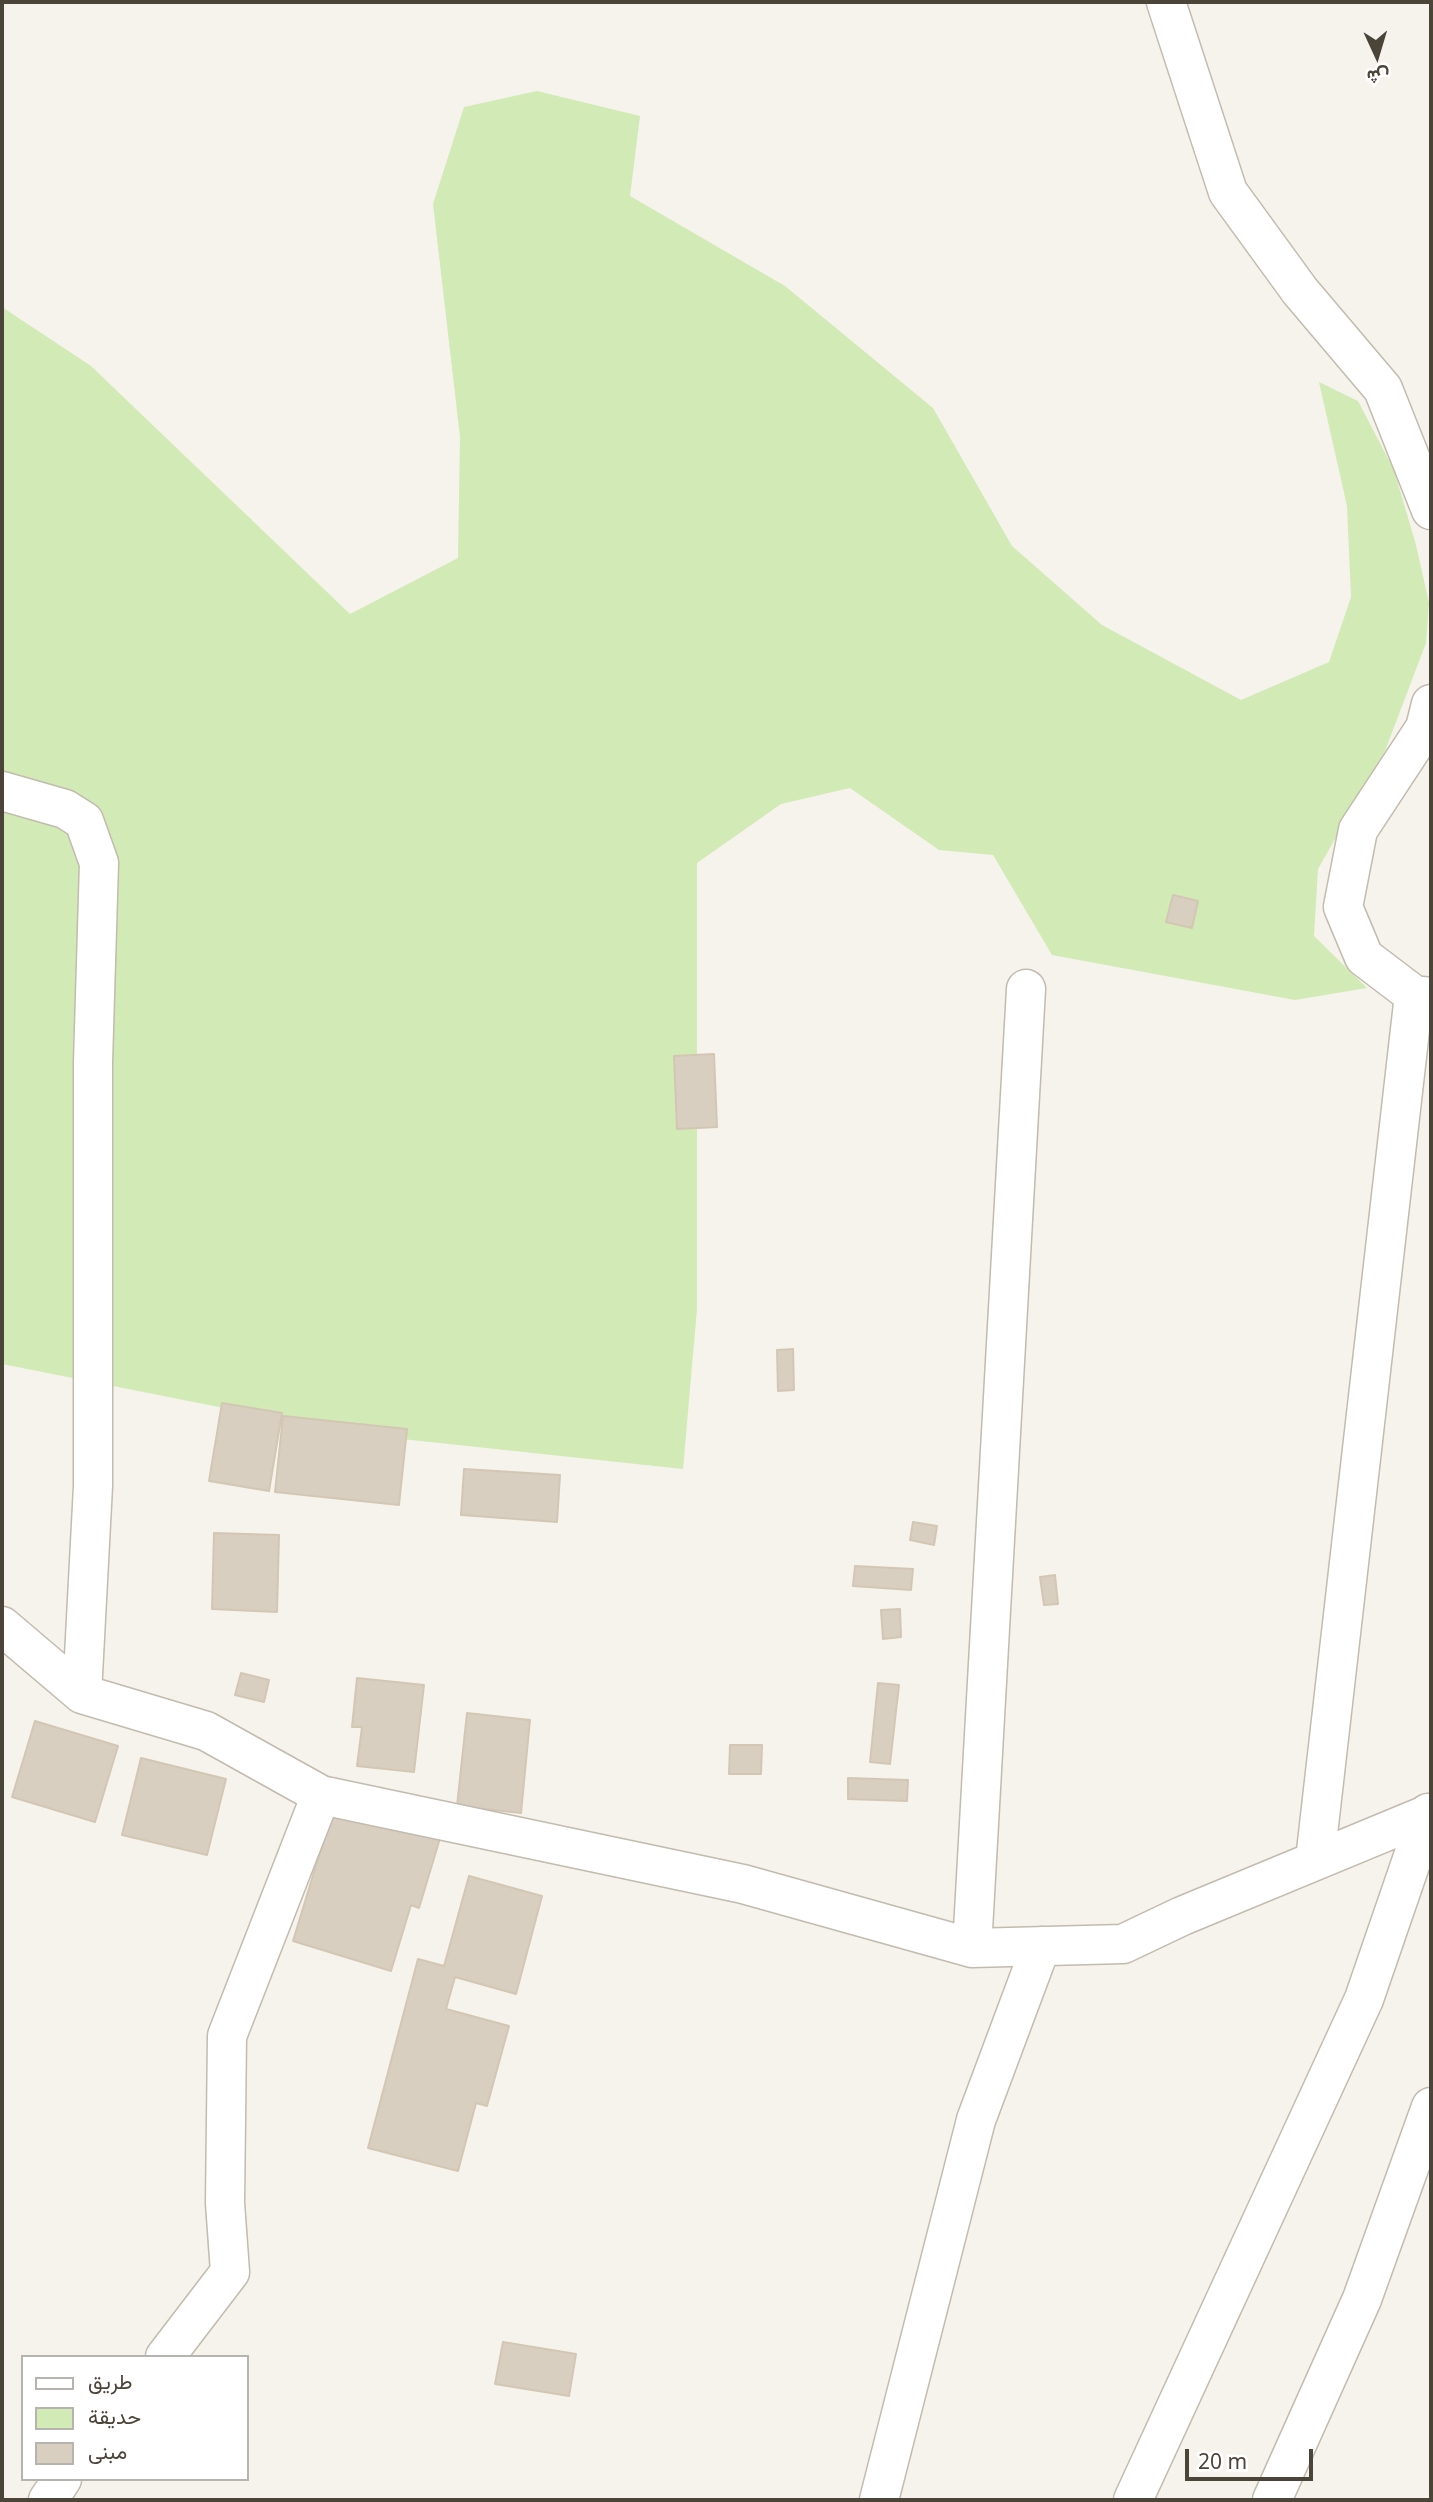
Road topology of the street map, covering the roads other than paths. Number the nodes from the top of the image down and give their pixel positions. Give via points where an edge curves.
1 (1166, 2) edge
2 (1431, 510) edge
3 (1431, 704) edge
4 (2, 791) edge
5 (1026, 989) dead end
6 (1423, 996) edge
7 (2, 1626) edge
8 (82, 1694) junction
9 (321, 1795) junction
10 (1430, 1813) edge
11 (1315, 1860) junction
12 (1041, 1946) junction
13 (972, 1948) junction
14 (1431, 2107) edge
15 (167, 2355) edge
16 (61, 2481) edge
17 (48, 2500) edge
18 (879, 2500) edge
19 (1133, 2500) edge
20 (1272, 2500) edge

1 - 2 street via 1228,192 1300,291 1383,389
3 - 6 street via 1425,727 1358,830 1343,907 1364,957
4 - 8 street via 65,809 84,821 99,863 93,1062 93,1486
5 - 13 street
6 - 11 street
7 - 8 street
8 - 9 street via 206,1731
9 - 13 street via 743,1884
9 - 15 street via 227,2036 225,2203 230,2272
10 - 11 street
10 - 19 street via 1364,1999
11 - 12 street via 1123,1944
12 - 13 street
12 - 18 street via 976,2120
14 - 20 street via 1362,2299
16 - 17 street

